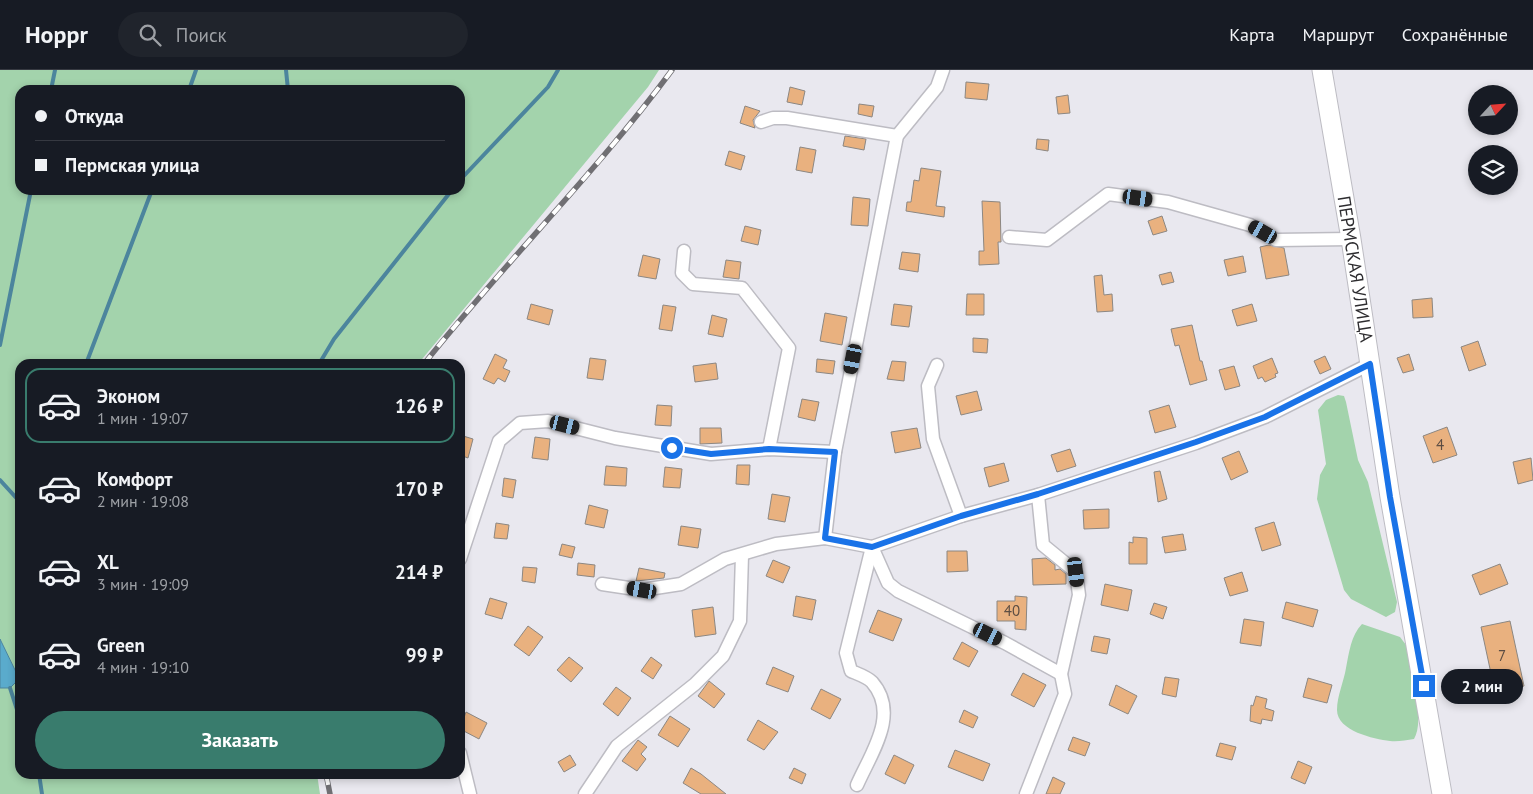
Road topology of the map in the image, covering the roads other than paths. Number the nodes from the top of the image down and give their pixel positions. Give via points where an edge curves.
1 (943, 70) edge
2 (1322, 70) edge
3 (762, 122) dead end
4 (898, 136) junction
5 (1009, 237) dead end
6 (1351, 239) junction
7 (684, 251) dead end
8 (1370, 364) junction
9 (937, 365) dead end
10 (769, 449) junction
11 (835, 452) junction
12 (1038, 494) junction
13 (961, 516) junction
14 (825, 538) junction
15 (465, 544) edge
16 (872, 547) junction
17 (742, 555) junction
18 (602, 584) dead end
19 (1060, 674) junction
20 (465, 774) edge
21 (857, 785) dead end
22 (470, 794) edge
23 (585, 794) edge
24 (1026, 794) edge
25 (1442, 794) edge

1 - 4 street via 938,87
2 - 6 main road, ПЕРМСКАЯ УЛИЦА
3 - 4 street via 787,118
4 - 11 street
5 - 6 street via 1047,240 1108,194 1168,202 1250,225 1276,240
6 - 8 main road, ПЕРМСКАЯ УЛИЦА
7 - 10 street via 682,273 693,284 742,288 789,348
8 - 12 street via 1265,417
8 - 25 main road, ПЕРМСКАЯ УЛИЦА via 1394,524
9 - 13 street via 928,386 933,439
10 - 11 street
10 - 15 street via 711,454 615,438 548,421 520,423 499,441
11 - 14 street
12 - 13 street
12 - 19 street via 1043,545 1076,572 1079,595
13 - 16 street
14 - 16 street
14 - 17 street via 776,544
16 - 19 street via 888,583 898,591 1006,643
16 - 21 street via 846,654 852,671 871,681 884,704 885,722
17 - 18 street via 725,558 681,584 642,590
17 - 23 street via 740,620 723,656 695,684 617,746
19 - 24 street via 1065,694
20 - 22 street

